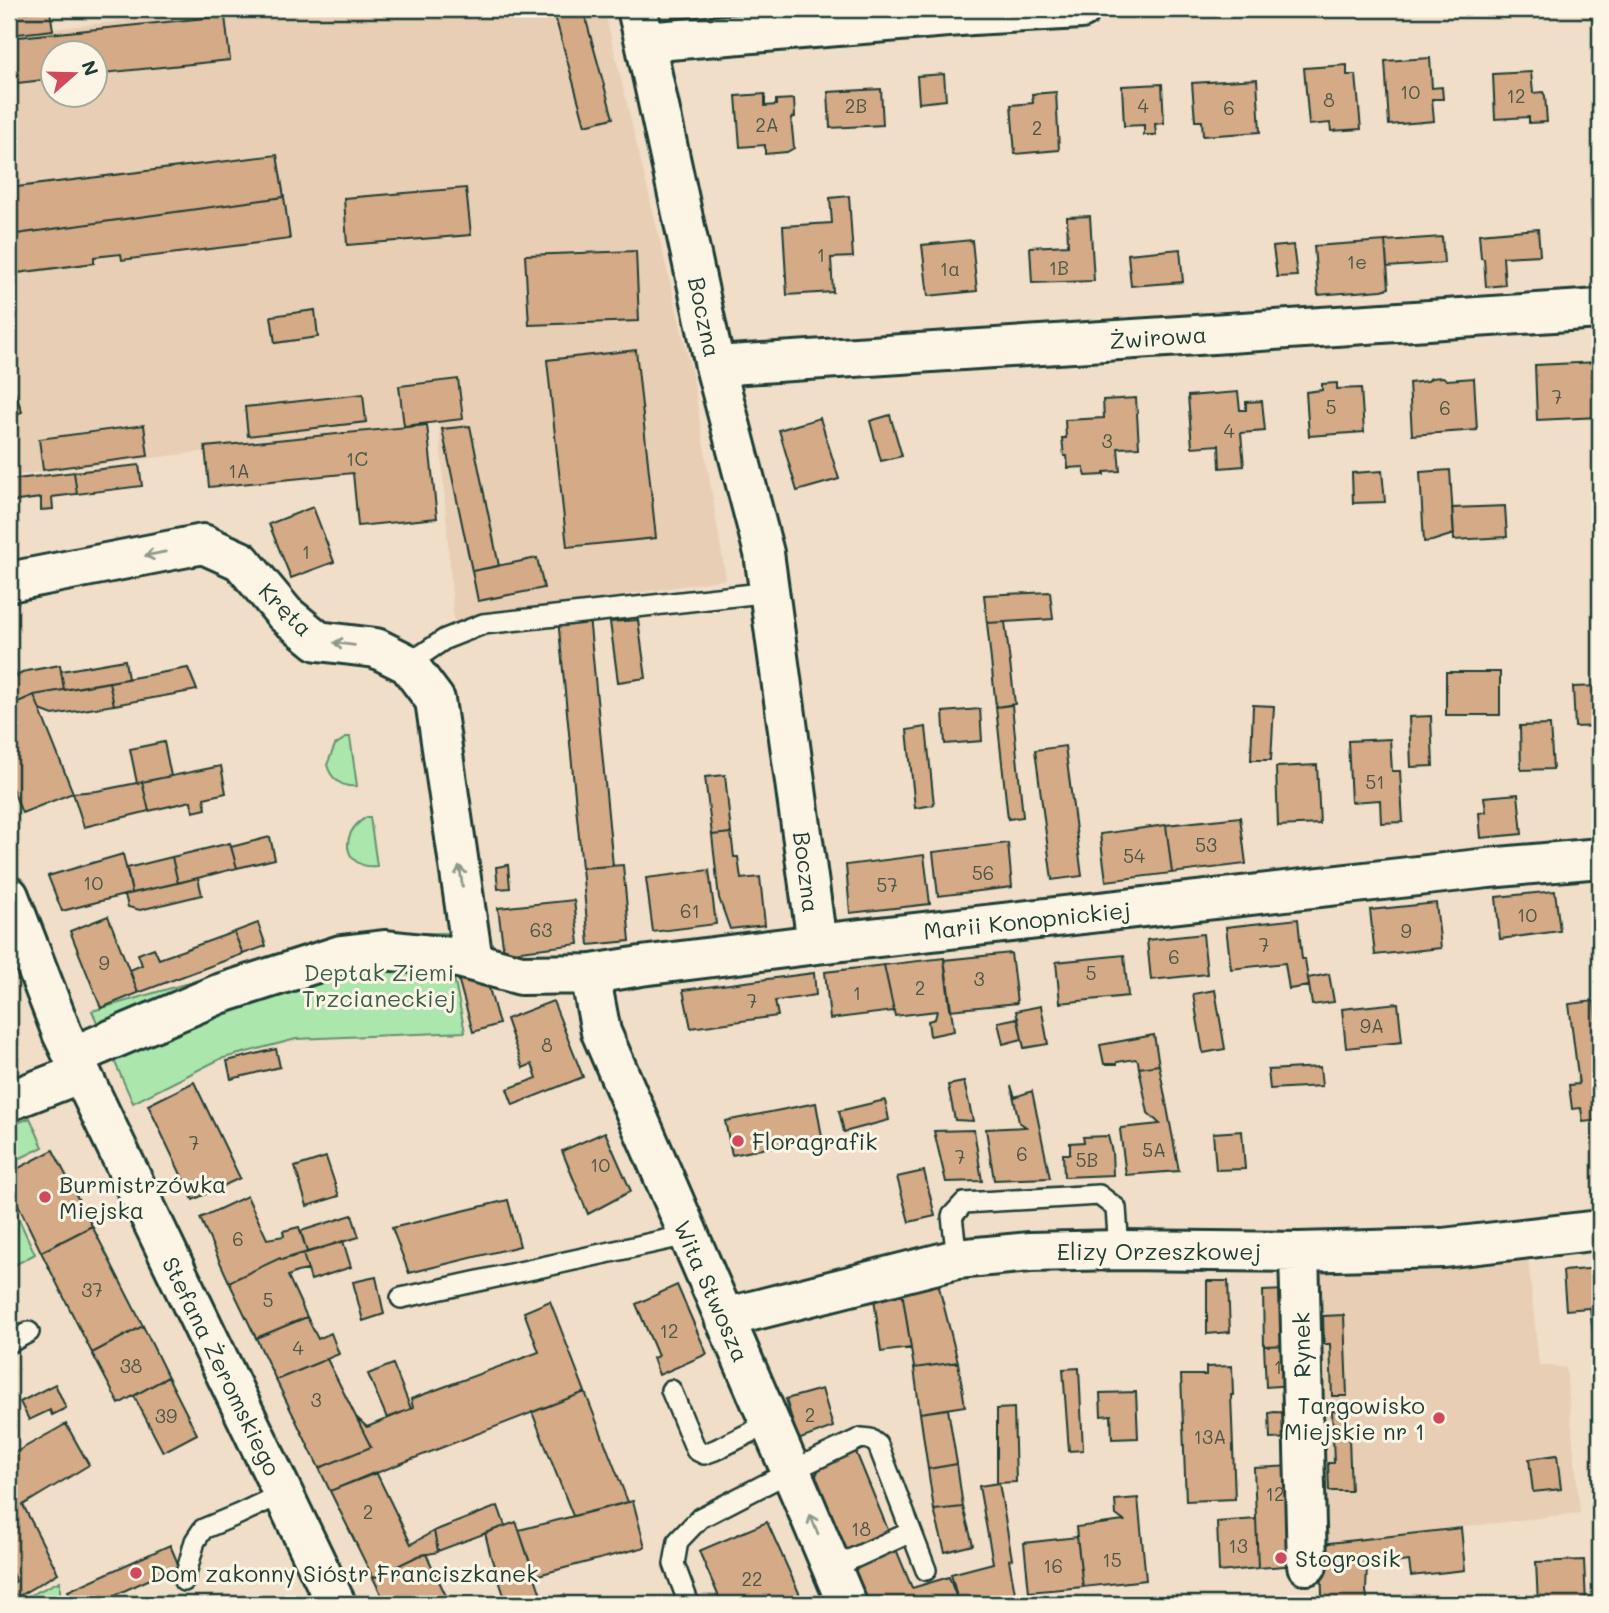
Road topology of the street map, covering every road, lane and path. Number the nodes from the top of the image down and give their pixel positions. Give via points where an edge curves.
1 (1081, 9) edge
2 (971, 12) edge
3 (641, 25) edge
4 (1600, 309) edge
5 (715, 366) junction
6 (9, 582) edge
7 (771, 592) junction
8 (408, 664) junction
9 (1600, 858) edge
10 (9, 896) edge
11 (817, 944) junction
12 (472, 953) junction
13 (592, 974) junction
14 (77, 1065) junction
15 (9, 1101) edge
16 (1600, 1230) edge
17 (688, 1235) junction
18 (1119, 1250) junction
19 (1299, 1252) junction
20 (957, 1259) junction
21 (401, 1298) dead end
22 (724, 1318) junction
23 (30, 1332) dead end
24 (9, 1343) edge
25 (671, 1390) dead end
26 (770, 1423) junction
27 (791, 1471) junction
28 (283, 1493) junction
29 (911, 1532) junction
30 (1307, 1565) dead end
31 (832, 1568) junction
32 (926, 1570) dead end
33 (184, 1581) dead end
34 (336, 1604) edge
35 (689, 1604) edge
36 (847, 1604) edge

1 - 2 street
2 - 3 street
3 - 5 street, Boczna
4 - 5 street, Żwirowa
5 - 7 street, Boczna
8 -> 6 street, Kręta via 376,648 318,641 285,614 241,561 203,544
7 - 8 lane via 483,624 445,639
7 - 11 street, Boczna
12 -> 8 street, Kręta via 435,700
9 - 11 street, Marii Konopnickiej
10 - 14 street, Stefana Żeromskiego
11 - 13 street, Marii Konopnickiej
12 - 13 street, Marii Konopnickiej via 521,975
12 - 14 street, Marii Konopnickiej via 448,956 384,950 341,955 219,994
13 - 17 street, Wita Stwosza via 601,1032
14 - 15 street, Marii Konopnickiej
14 - 28 street, Stefana Żeromskiego
16 - 19 street, Elizy Orzeszkowej via 1443,1248
17 - 21 lane
17 - 22 street, Wita Stwosza
18 - 19 street, Elizy Orzeszkowej
18 - 20 street, Elizy Orzeszkowej
18 - 20 lane via 1116,1208 1099,1195 964,1203 951,1216
19 - 30 street, Rynek
20 - 22 street, Elizy Orzeszkowej
22 - 26 street, Wita Stwosza
23 - 24 lane
25 - 26 lane via 696,1450 704,1454
26 - 27 street, Wita Stwosza
27 - 29 lane via 861,1437 870,1439 878,1445
31 -> 27 street, Wita Stwosza
27 - 35 lane via 700,1518 678,1541 674,1564
28 - 33 lane via 203,1529
28 - 34 street, Stefana Żeromskiego
29 - 31 lane
29 - 32 lane
31 - 36 street, Wita Stwosza

